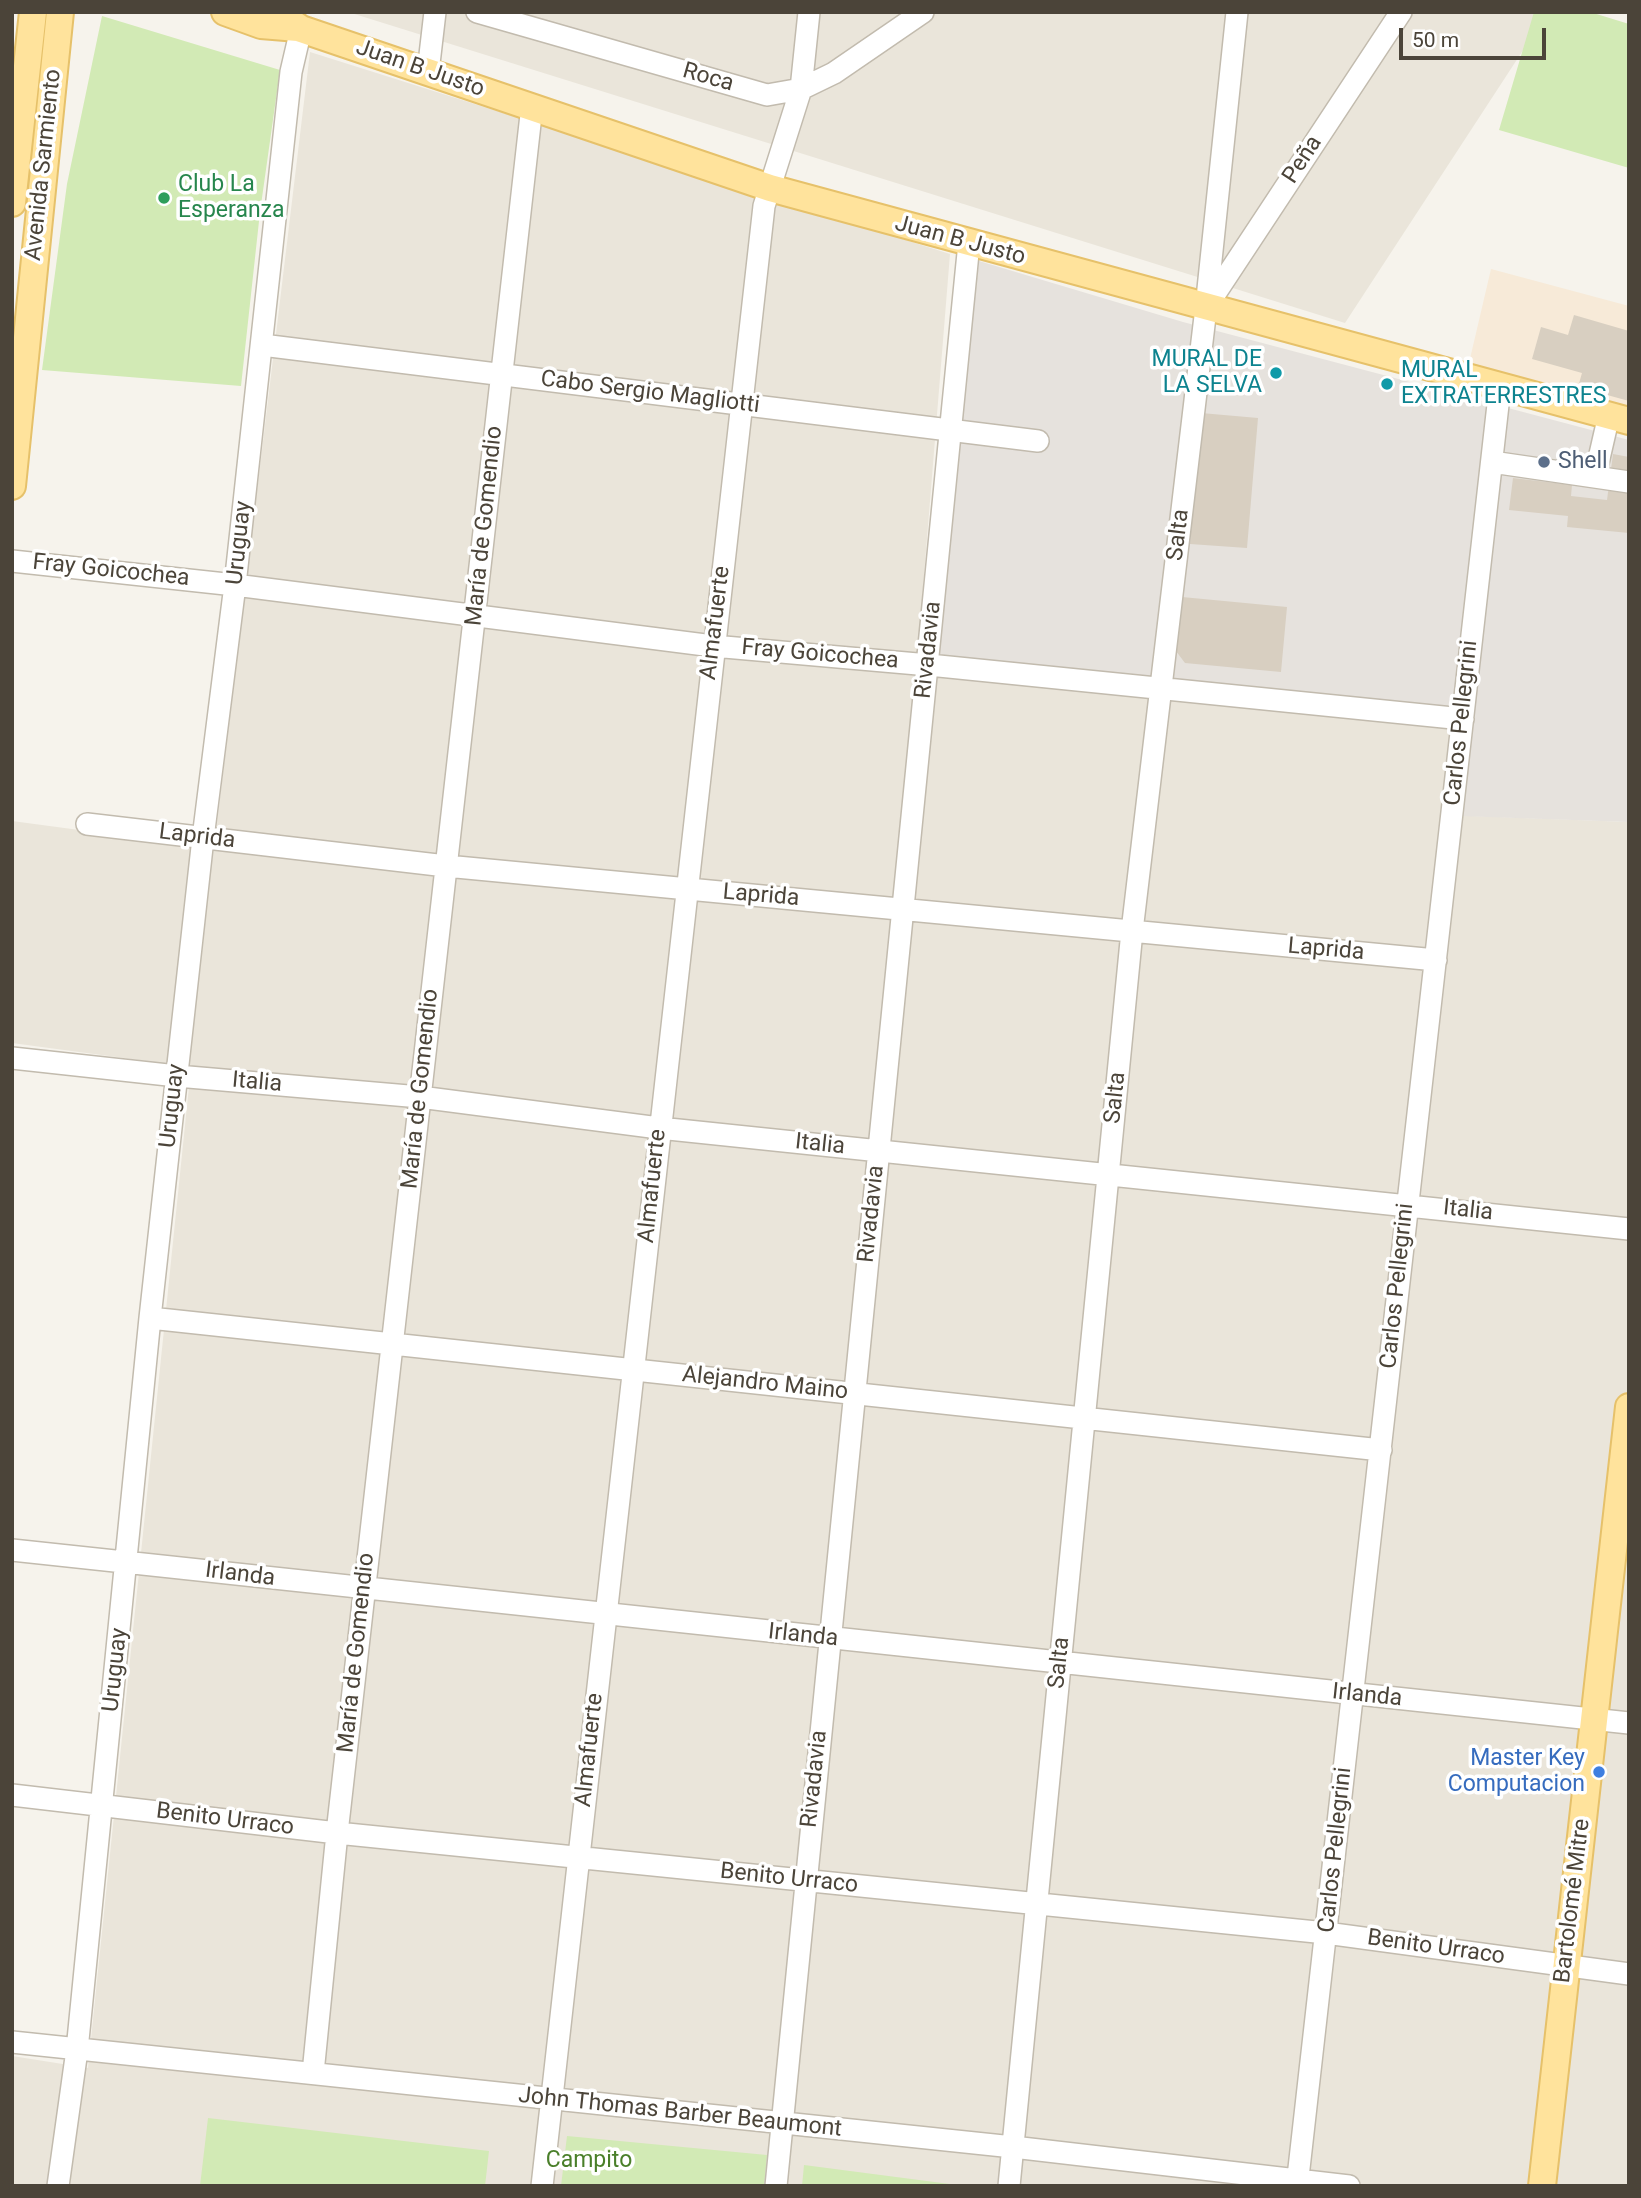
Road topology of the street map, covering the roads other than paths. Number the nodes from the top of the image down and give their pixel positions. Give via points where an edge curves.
1 (225, 12) edge
2 (276, 12) edge
3 (435, 12) edge
4 (477, 12) edge
5 (809, 12) edge
6 (923, 12) edge
7 (1237, 12) edge
8 (1401, 12) edge
9 (32, 14) edge
10 (61, 17) edge
11 (302, 29) junction
12 (428, 72) junction
13 (801, 89) junction
14 (532, 106) junction
15 (770, 188) junction
16 (12, 203) edge
17 (969, 243) junction
18 (1206, 308) junction
19 (262, 345) junction
20 (502, 375) junction
21 (1500, 387) junction
22 (743, 404) junction
23 (1619, 418) edge
24 (950, 431) junction
25 (1038, 441) dead end
26 (1492, 462) junction
27 (1595, 476) junction
28 (1629, 482) edge
29 (12, 486) edge
30 (12, 561) edge
31 (235, 585) junction
32 (475, 614) junction
33 (713, 646) junction
34 (929, 665) junction
35 (1161, 688) junction
36 (1463, 719) junction
37 (87, 824) dead end
38 (203, 838) junction
39 (446, 866) junction
40 (686, 889) junction
41 (902, 909) junction
42 (1132, 931) junction
43 (1436, 960) junction
44 (12, 1058) edge
45 (177, 1076) junction
46 (420, 1097) junction
47 (659, 1128) junction
48 (878, 1151) junction
49 (1108, 1174) junction
50 (1407, 1204) junction
51 (1629, 1229) edge
52 (150, 1318) junction
53 (392, 1345) junction
54 (632, 1370) junction
55 (854, 1394) junction
56 (1629, 1407) edge
57 (1084, 1419) junction
58 (1381, 1450) junction
59 (1624, 1478) edge
60 (12, 1550) edge
61 (128, 1563) junction
62 (365, 1590) junction
63 (605, 1615) junction
64 (829, 1639) junction
65 (1060, 1663) junction
66 (1353, 1695) junction
67 (1595, 1720) junction
68 (1629, 1723) edge
69 (12, 1795) edge
70 (102, 1805) junction
71 (337, 1833) junction
72 (578, 1857) junction
73 (805, 1880) junction
74 (1036, 1906) junction
75 (1326, 1933) junction
76 (1565, 1966) junction
77 (1629, 1973) edge
78 (12, 2042) edge
79 (78, 2050) junction
80 (313, 2073) junction
81 (551, 2100) junction
82 (783, 2125) junction
83 (1013, 2147) junction
84 (1297, 2183) edge
85 (58, 2186) edge
86 (542, 2186) edge
87 (776, 2186) edge
88 (1009, 2186) edge
89 (1349, 2186) edge
90 (1542, 2186) edge

1 - 11 main road, Juan B Justo via 261,25
2 - 11 main road, Juan B Justo
3 - 12 street
4 - 13 street, Roca via 767,95
5 - 13 street
6 - 13 street, Roca via 834,73
7 - 18 street, Salta
8 - 18 street, Peña
9 - 16 main road, Avenida Sarmiento
10 - 29 main road, Avenida Sarmiento
11 - 12 main road, Juan B Justo
11 - 19 street, Uruguay via 291,72
12 - 14 main road, Juan B Justo
13 - 15 street
14 - 15 main road, Juan B Justo
14 - 20 street, María de Gomendio
15 - 17 main road, Juan B Justo
15 - 22 street, Almafuerte via 764,206
17 - 18 main road, Juan B Justo
17 - 24 street, Rivadavia
18 - 21 main road, Juan B Justo
18 - 35 street, Salta
19 - 20 street, Cabo Sergio Magliotti
19 - 31 street, Uruguay
20 - 22 street, Cabo Sergio Magliotti
20 - 32 street, María de Gomendio
21 - 23 main road, Juan B Justo
21 - 26 street, Carlos Pellegrini
22 - 24 street, Cabo Sergio Magliotti
22 - 33 street, Almafuerte
23 - 27 street
24 - 25 street, Cabo Sergio Magliotti
24 - 34 street, Rivadavia
26 - 27 street
26 - 36 street, Carlos Pellegrini
27 - 28 street
30 - 31 street, Fray Goicochea
31 - 32 street, Fray Goicochea
31 - 38 street, Uruguay
32 - 33 street, Fray Goicochea
32 - 39 street, María de Gomendio
33 - 34 street, Fray Goicochea
33 - 40 street, Almafuerte
34 - 35 street, Fray Goicochea
34 - 41 street, Rivadavia
35 - 36 street, Fray Goicochea
35 - 42 street, Salta
36 - 43 street, Carlos Pellegrini
37 - 38 street, Laprida
38 - 39 street, Laprida
38 - 45 street, Uruguay
39 - 40 street, Laprida
39 - 46 street, María de Gomendio
40 - 41 street, Laprida
40 - 47 street, Almafuerte
41 - 42 street, Laprida
41 - 48 street, Rivadavia
42 - 43 street, Laprida
42 - 49 street, Salta
43 - 50 street, Carlos Pellegrini
44 - 45 street, Italia
45 - 46 street, Italia
45 - 52 street, Uruguay
46 - 47 street, Italia
46 - 53 street, María de Gomendio
47 - 48 street, Italia
47 - 54 street, Almafuerte
48 - 49 street, Italia
48 - 55 street, Rivadavia
49 - 50 street, Italia
49 - 57 street, Salta
50 - 51 street, Italia
50 - 58 street, Carlos Pellegrini
52 - 53 street, Alejandro Maino
52 - 61 street, Uruguay
53 - 54 street, Alejandro Maino
53 - 62 street, María de Gomendio
54 - 55 street, Alejandro Maino
54 - 63 street, Almafuerte
55 - 57 street, Alejandro Maino
55 - 64 street, Rivadavia
56 - 59 main road, Bartolomé Mitre
57 - 58 street, Alejandro Maino
57 - 65 street, Salta
58 - 66 street, Carlos Pellegrini
59 - 67 main road, Bartolomé Mitre
60 - 61 street, Irlanda
61 - 62 street, Irlanda
61 - 70 street, Uruguay
62 - 63 street, Irlanda
62 - 71 street, María de Gomendio
63 - 64 street, Irlanda
63 - 72 street, Almafuerte
64 - 65 street, Irlanda
64 - 73 street, Rivadavia
65 - 66 street, Irlanda
65 - 74 street, Salta
66 - 67 street, Irlanda
66 - 75 street, Carlos Pellegrini
67 - 68 street, Irlanda
67 - 76 main road, Bartolomé Mitre
69 - 70 street, Benito Urraco
70 - 71 street, Benito Urraco
70 - 79 street, Uruguay
71 - 72 street, Benito Urraco
71 - 80 street, María de Gomendio
72 - 73 street, Benito Urraco
72 - 81 street, Almafuerte
73 - 74 street, Benito Urraco
73 - 82 street, Rivadavia
74 - 75 street, Benito Urraco
74 - 83 street, Salta
75 - 76 street, Benito Urraco
75 - 84 street, Carlos Pellegrini
76 - 77 street, Benito Urraco
76 - 90 main road, Bartolomé Mitre
78 - 79 street, John Thomas Barber Beaumont
79 - 80 street, John Thomas Barber Beaumont
79 - 85 street, Uruguay
80 - 81 street, John Thomas Barber Beaumont
81 - 82 street, John Thomas Barber Beaumont
81 - 86 street, Almafuerte
82 - 83 street, John Thomas Barber Beaumont
82 - 87 street, Rivadavia
83 - 84 street, John Thomas Barber Beaumont
83 - 88 street, Salta
84 - 89 street, John Thomas Barber Beaumont

